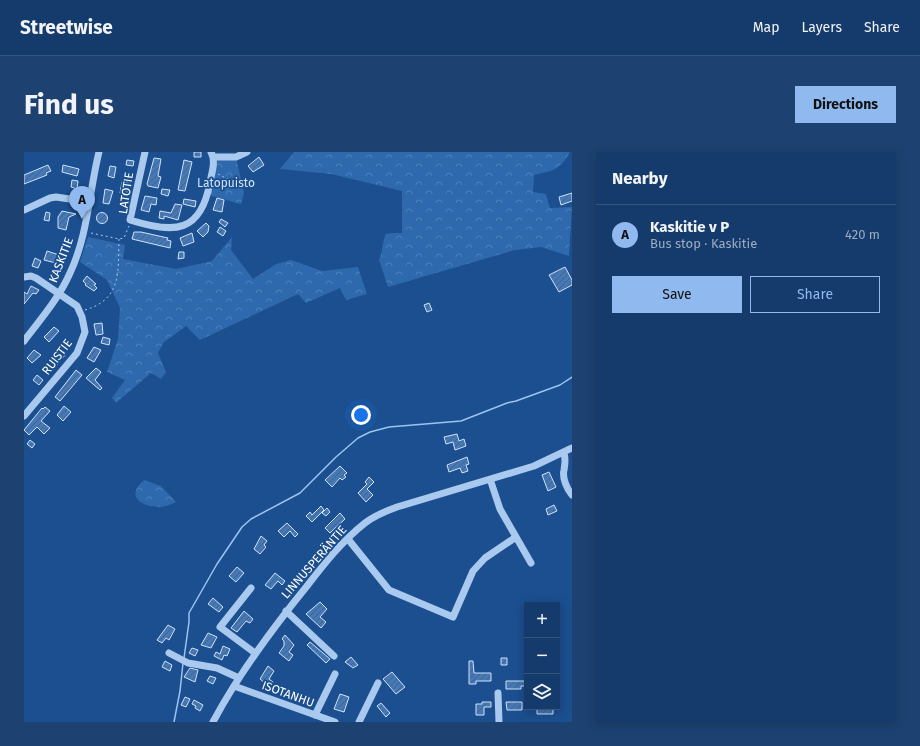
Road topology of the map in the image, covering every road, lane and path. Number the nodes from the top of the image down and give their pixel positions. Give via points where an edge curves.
1 (99, 152) edge
2 (145, 152) edge
3 (247, 152) edge
4 (212, 154) edge
5 (212, 171) junction
6 (229, 180) dead end
7 (90, 202) junction
8 (24, 210) edge
9 (130, 220) junction
10 (84, 231) junction
11 (119, 239) junction
12 (24, 277) edge
13 (57, 292) junction
14 (80, 311) junction
15 (24, 341) edge
16 (24, 416) edge
17 (572, 448) edge
18 (564, 453) junction
19 (490, 479) junction
20 (572, 495) edge
21 (516, 537) junction
22 (348, 539) junction
23 (530, 563) dead end
24 (251, 588) dead end
25 (286, 611) junction
26 (169, 653) dead end
27 (255, 653) junction
28 (334, 656) dead end
29 (335, 674) dead end
30 (239, 678) junction
31 (378, 683) dead end
32 (234, 686) junction
33 (498, 693) dead end
34 (315, 715) junction
35 (213, 722) edge
36 (335, 722) edge
37 (359, 722) edge
38 (499, 722) edge

1 - 7 street, KASKITIE
2 - 9 street, LATOTIE
3 - 4 street via 236,157
4 - 5 street, LATOTIE
5 - 6 path
5 - 9 street, LATOTIE via 205,204 194,220 183,226 172,227 157,227
7 - 8 street via 56,197
7 - 10 street, KASKITIE
9 - 11 path via 124,238
10 - 11 path
10 - 13 street, KASKITIE via 71,272
11 - 14 path via 118,278 114,290 101,304
12 - 13 street via 31,276
13 - 14 street
13 - 15 street, KASKITIE
14 - 16 street, RUISTIE via 85,332 77,353
17 - 18 street, LINNUSPERÄNTIE
18 - 19 street, LINNUSPERÄNTIE via 534,466
18 - 20 street via 566,459 563,471
19 - 21 street via 498,503
19 - 22 street, LINNUSPERÄNTIE via 378,515 366,522
21 - 22 street via 485,558 473,571 453,617 389,590
21 - 23 street
22 - 25 street, LINNUSPERÄNTIE
24 - 27 street via 220,628
25 - 27 street, LINNUSPERÄNTIE
25 - 28 street
26 - 30 street via 188,663 217,668
27 - 30 street, LINNUSPERÄNTIE
29 - 34 street
30 - 32 street, LINNUSPERÄNTIE
31 - 37 street
32 - 34 street, ISOTANHU
32 - 35 street, LINNUSPERÄNTIE
33 - 38 street
34 - 36 street, ISOTANHU

